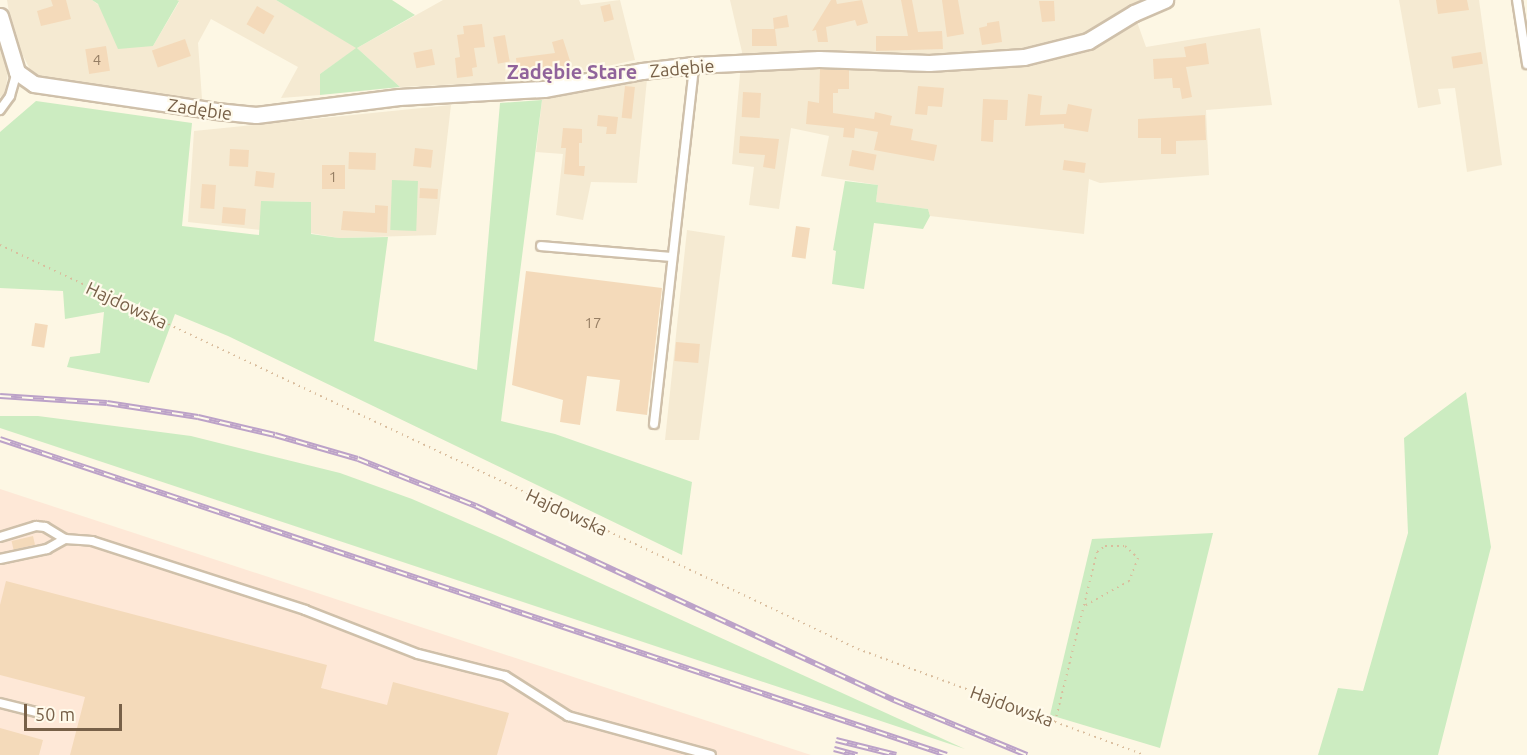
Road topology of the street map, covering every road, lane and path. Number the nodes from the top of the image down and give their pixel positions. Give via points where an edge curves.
1 (1165, 0) edge
2 (1517, 0) edge
3 (0, 16) edge
4 (1527, 64) edge
5 (694, 65) junction
6 (17, 72) junction
7 (0, 110) edge
8 (0, 245) edge
9 (541, 246) dead end
10 (671, 257) junction
11 (654, 424) dead end
12 (0, 537) edge
13 (64, 538) junction
14 (0, 559) edge
15 (1083, 606) junction
16 (0, 703) edge
17 (44, 714) dead end
18 (1055, 722) junction
19 (711, 755) edge
20 (1144, 755) edge

1 - 5 street, Zadębie via 1134,13 1088,41 1024,57 929,63 819,59
2 - 4 lane
3 - 6 street
5 - 6 street, Zadębie via 544,89 399,97 256,115 47,87 34,84
5 - 10 lane
6 - 7 lane via 10,96
8 - 18 path, Hajdowska via 858,649
9 - 10 lane
10 - 11 lane
12 - 13 lane via 45,526
13 - 14 lane via 47,549
13 - 19 lane via 92,541 305,610 418,654 505,676 568,716
15 - 15 path via 1097,552 1105,546 1125,546 1138,558 1129,581
15 - 18 path
16 - 17 lane
18 - 20 path, Hajdowska

